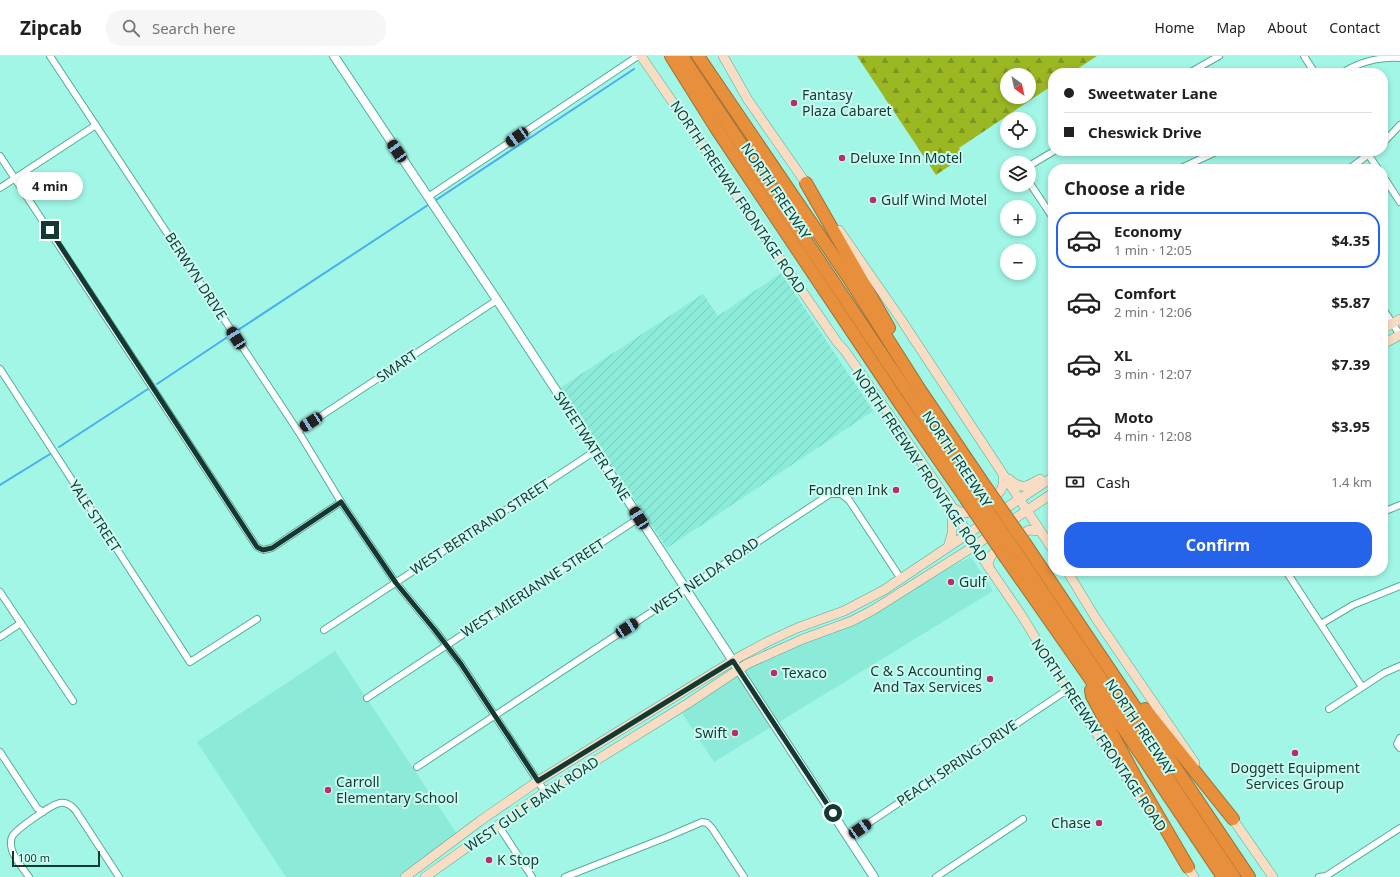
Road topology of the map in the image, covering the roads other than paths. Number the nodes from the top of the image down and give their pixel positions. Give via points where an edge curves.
1 (50, 56) edge
2 (334, 56) edge
3 (640, 56) edge
4 (662, 56) edge
5 (670, 56) edge
6 (682, 56) edge
7 (698, 56) edge
8 (723, 56) edge
9 (1218, 56) edge
10 (1304, 56) edge
11 (1400, 58) edge
12 (1198, 68) edge
13 (1312, 68) edge
14 (1351, 68) edge
15 (685, 78) junction
16 (96, 125) junction
17 (1400, 125) edge
18 (1388, 138) edge
19 (1048, 154) edge
20 (0, 156) edge
21 (1207, 156) edge
22 (1364, 156) edge
23 (1036, 161) edge
24 (1189, 164) edge
25 (1355, 164) edge
26 (15, 178) junction
27 (806, 183) junction
28 (1388, 184) edge
29 (0, 188) edge
30 (1036, 192) edge
31 (428, 197) junction
32 (1400, 202) edge
33 (1048, 210) edge
34 (497, 300) junction
35 (1388, 314) edge
36 (1396, 321) edge
37 (1400, 335) edge
38 (1388, 341) edge
39 (0, 369) edge
40 (920, 390) junction
41 (298, 431) junction
42 (596, 451) junction
43 (1002, 473) junction
44 (1048, 478) edge
45 (1048, 481) edge
46 (975, 492) junction
47 (1048, 496) edge
48 (1020, 499) junction
49 (341, 502) junction
50 (1400, 504) edge
51 (953, 508) junction
52 (1388, 510) edge
53 (1027, 511) junction
54 (639, 518) junction
55 (1040, 531) junction
56 (968, 533) junction
57 (1048, 543) edge
58 (975, 546) junction
59 (946, 548) junction
60 (1011, 555) junction
61 (950, 561) junction
62 (988, 566) junction
63 (1070, 576) edge
64 (1289, 576) edge
65 (901, 579) junction
66 (396, 583) junction
67 (1400, 586) edge
68 (685, 590) junction
69 (0, 592) edge
70 (257, 619) dead end
71 (21, 623) junction
72 (1321, 624) junction
73 (324, 630) dead end
74 (0, 637) edge
75 (1091, 641) junction
76 (446, 645) junction
77 (733, 661) junction
78 (1400, 666) edge
79 (738, 670) junction
80 (1087, 674) junction
81 (1362, 687) junction
82 (1067, 690) junction
83 (367, 698) dead end
84 (72, 701) dead end
85 (1329, 709) dead end
86 (495, 715) junction
87 (0, 752) edge
88 (417, 767) dead end
89 (538, 781) junction
90 (545, 792) junction
91 (43, 812) junction
92 (1024, 819) dead end
93 (1233, 820) junction
94 (498, 825) junction
95 (1400, 828) edge
96 (848, 837) junction
97 (1191, 872) edge
98 (29, 877) edge
99 (119, 877) edge
100 (405, 877) edge
101 (425, 877) edge
102 (532, 877) edge
103 (565, 877) edge
104 (744, 877) edge
105 (874, 877) edge
106 (936, 877) edge
107 (1223, 877) edge
108 (1234, 877) edge
109 (1249, 877) edge
110 (1272, 877) edge
111 (1319, 877) edge
112 (1326, 877) edge

1 - 16 street, BERWYN DRIVE
2 - 31 street, SWEETWATER LANE
3 - 31 street
3 - 51 main road, NORTH FREEWAY FRONTAGE ROAD
4 - 15 highway
5 - 15 highway, NORTH FREEWAY
6 - 46 highway, NORTH FREEWAY
7 - 40 highway, NORTH FREEWAY via 850,280
8 - 27 main road via 748,100
9 - 12 street
10 - 13 street
11 - 14 street via 1370,61
15 - 46 highway, NORTH FREEWAY via 760,193
16 - 26 street
16 - 41 street, BERWYN DRIVE
17 - 18 street
19 - 23 street
20 - 26 street
21 - 24 street
22 - 25 street
26 - 29 street
26 - 49 street via 257,547 263,550 272,548
27 - 40 highway via 891,331
27 - 43 main road via 902,321
28 - 32 street
30 - 33 street
31 - 34 street, SWEETWATER LANE
34 - 41 street, SMART
34 - 42 street, SWEETWATER LANE
35 - 36 street
36 - 37 street
37 - 38 main road
39 - 70 street, YALE STREET via 190,662
40 - 46 highway, NORTH FREEWAY
41 - 49 street, BERWYN DRIVE
42 - 54 street, SWEETWATER LANE
42 - 66 street, WEST BERTRAND STREET
43 - 44 main road via 1014,484 1022,487
43 - 48 main road
43 - 51 main road via 1003,487 990,501 964,513
45 - 48 main road, WEST GULF BANK ROAD
46 - 60 highway, NORTH FREEWAY, bridge
46 - 75 highway, NORTH FREEWAY, bridge via 1026,545
47 - 53 main road, WEST GULF BANK ROAD
48 - 53 main road
48 - 56 main road, WEST GULF BANK ROAD
49 - 66 street, BERWYN DRIVE
50 - 52 street
51 - 56 main road, NORTH FREEWAY FRONTAGE ROAD
51 - 59 main road via 952,534
53 - 55 main road
53 - 58 main road, WEST GULF BANK ROAD
54 - 68 street, SWEETWATER LANE
54 - 76 street, WEST MIERIANNE STREET
55 - 57 main road
55 - 62 main road via 1029,530 991,554
56 - 58 main road, NORTH FREEWAY FRONTAGE ROAD
56 - 59 main road, WEST GULF BANK ROAD
58 - 61 main road, WEST GULF BANK ROAD
58 - 62 main road, NORTH FREEWAY FRONTAGE ROAD
59 - 61 main road
59 - 65 main road, WEST GULF BANK ROAD
60 - 80 highway, NORTH FREEWAY
60 - 108 highway, NORTH FREEWAY
61 - 79 main road, WEST GULF BANK ROAD via 852,621 787,646
62 - 82 main road, NORTH FREEWAY FRONTAGE ROAD
63 - 93 main road
64 - 72 street
65 - 68 street, WEST NELDA ROAD via 849,500 841,494 830,494
65 - 77 main road, WEST GULF BANK ROAD via 864,602 797,628
66 - 73 street, WEST BERTRAND STREET
66 - 76 street, BERWYN DRIVE
67 - 72 street via 1353,605
68 - 77 street, SWEETWATER LANE
68 - 86 street, WEST NELDA ROAD
69 - 71 street
71 - 74 street
71 - 84 street
72 - 81 street
75 - 93 highway
75 - 109 highway, NORTH FREEWAY
76 - 83 street, WEST MIERIANNE STREET
76 - 86 street, BERWYN DRIVE
77 - 79 street, SWEETWATER LANE
77 - 89 main road, WEST GULF BANK ROAD
78 - 81 street via 1384,672
79 - 90 main road, WEST GULF BANK ROAD
79 - 96 street, SWEETWATER LANE
80 - 97 highway via 1092,696
80 - 107 highway, NORTH FREEWAY
81 - 85 street
82 - 96 street, PEACH SPRING DRIVE
82 - 97 main road, NORTH FREEWAY FRONTAGE ROAD
86 - 88 street, WEST NELDA ROAD
86 - 89 street, BERWYN DRIVE
87 - 91 street via 37,808
89 - 90 street, BERWYN DRIVE
89 - 100 main road, WEST GULF BANK ROAD
90 - 94 main road, WEST GULF BANK ROAD
91 - 98 street via 17,831 11,842 12,851
91 - 99 street via 60,803 73,807
92 - 106 street
93 - 110 main road
94 - 101 main road, WEST GULF BANK ROAD
94 - 102 street
95 - 112 street
96 - 105 street, SWEETWATER LANE
103 - 104 street via 702,822 712,828
111 - 112 street

